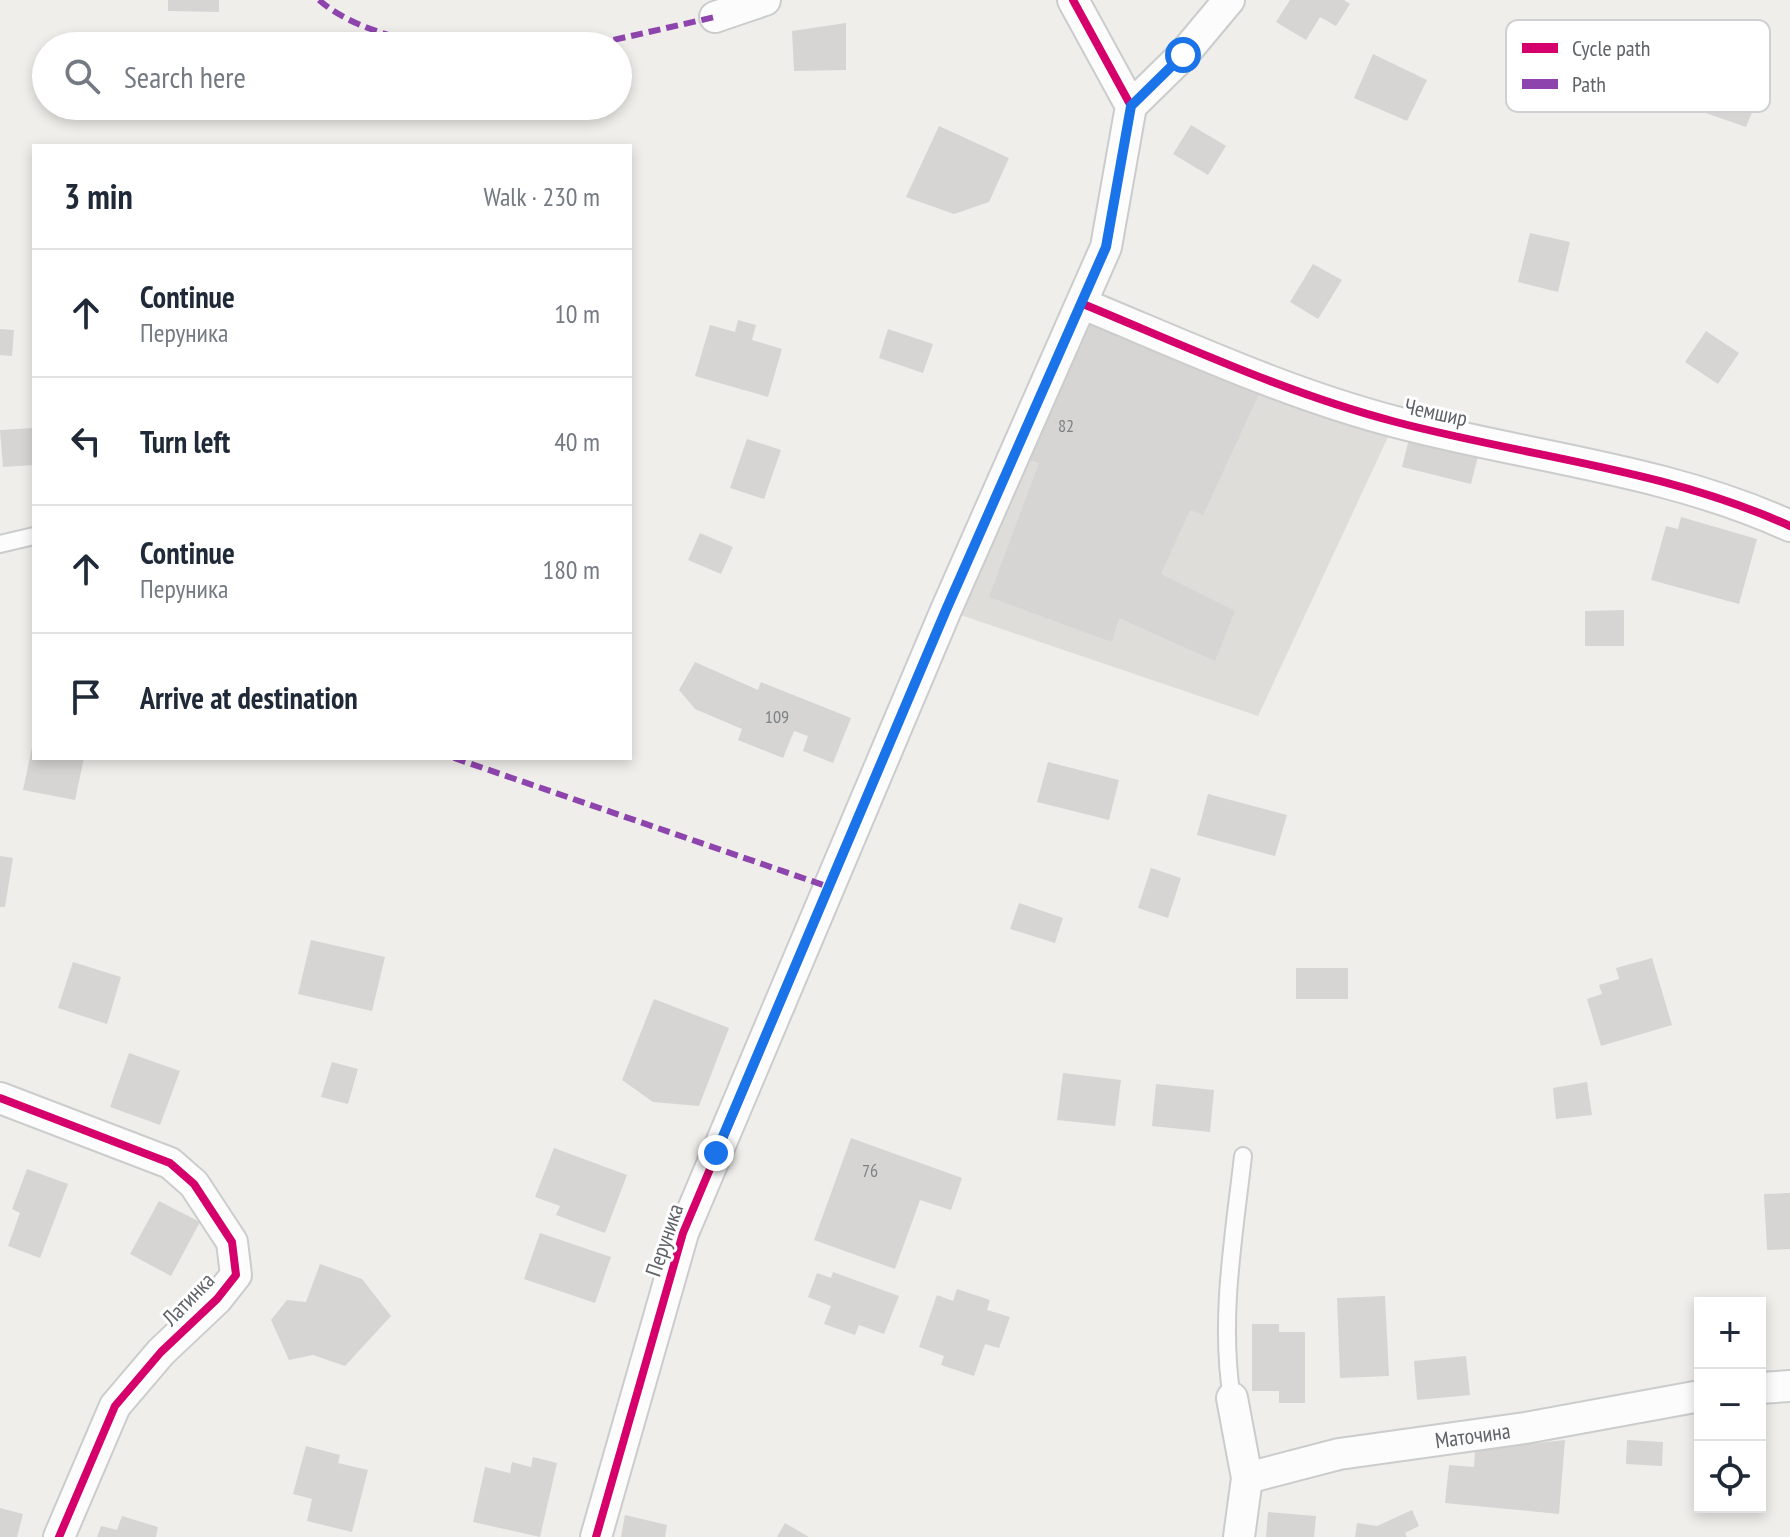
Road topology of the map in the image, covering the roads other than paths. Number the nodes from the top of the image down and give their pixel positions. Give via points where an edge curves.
1 (765, 0) edge
2 (1073, 0) edge
3 (1229, 0) edge
4 (715, 17) dead end
5 (1131, 106) junction
6 (1083, 304) junction
7 (1790, 526) edge
8 (32, 536) edge
9 (0, 544) edge
10 (0, 1098) edge
11 (1243, 1156) dead end
12 (1790, 1386) edge
13 (1766, 1388) edge
14 (1694, 1397) edge
15 (1232, 1398) joint
16 (1247, 1478) junction
17 (59, 1537) edge
18 (596, 1537) edge
19 (1239, 1537) edge

1 - 4 street
2 - 5 street
3 - 5 street
5 - 6 street, Перуника via 1106,247
6 - 7 street, Чемшир via 1285,387 1395,422 1590,463 1710,495
6 - 18 street, Перуника via 683,1233
8 - 9 lane
10 - 17 street, Латинка via 170,1163 194,1184 232,1242 236,1275 115,1406
11 - 15 lane via 1228,1293
12 - 13 street
14 - 16 street, Маточина via 1339,1454
15 - 16 street
16 - 19 street

